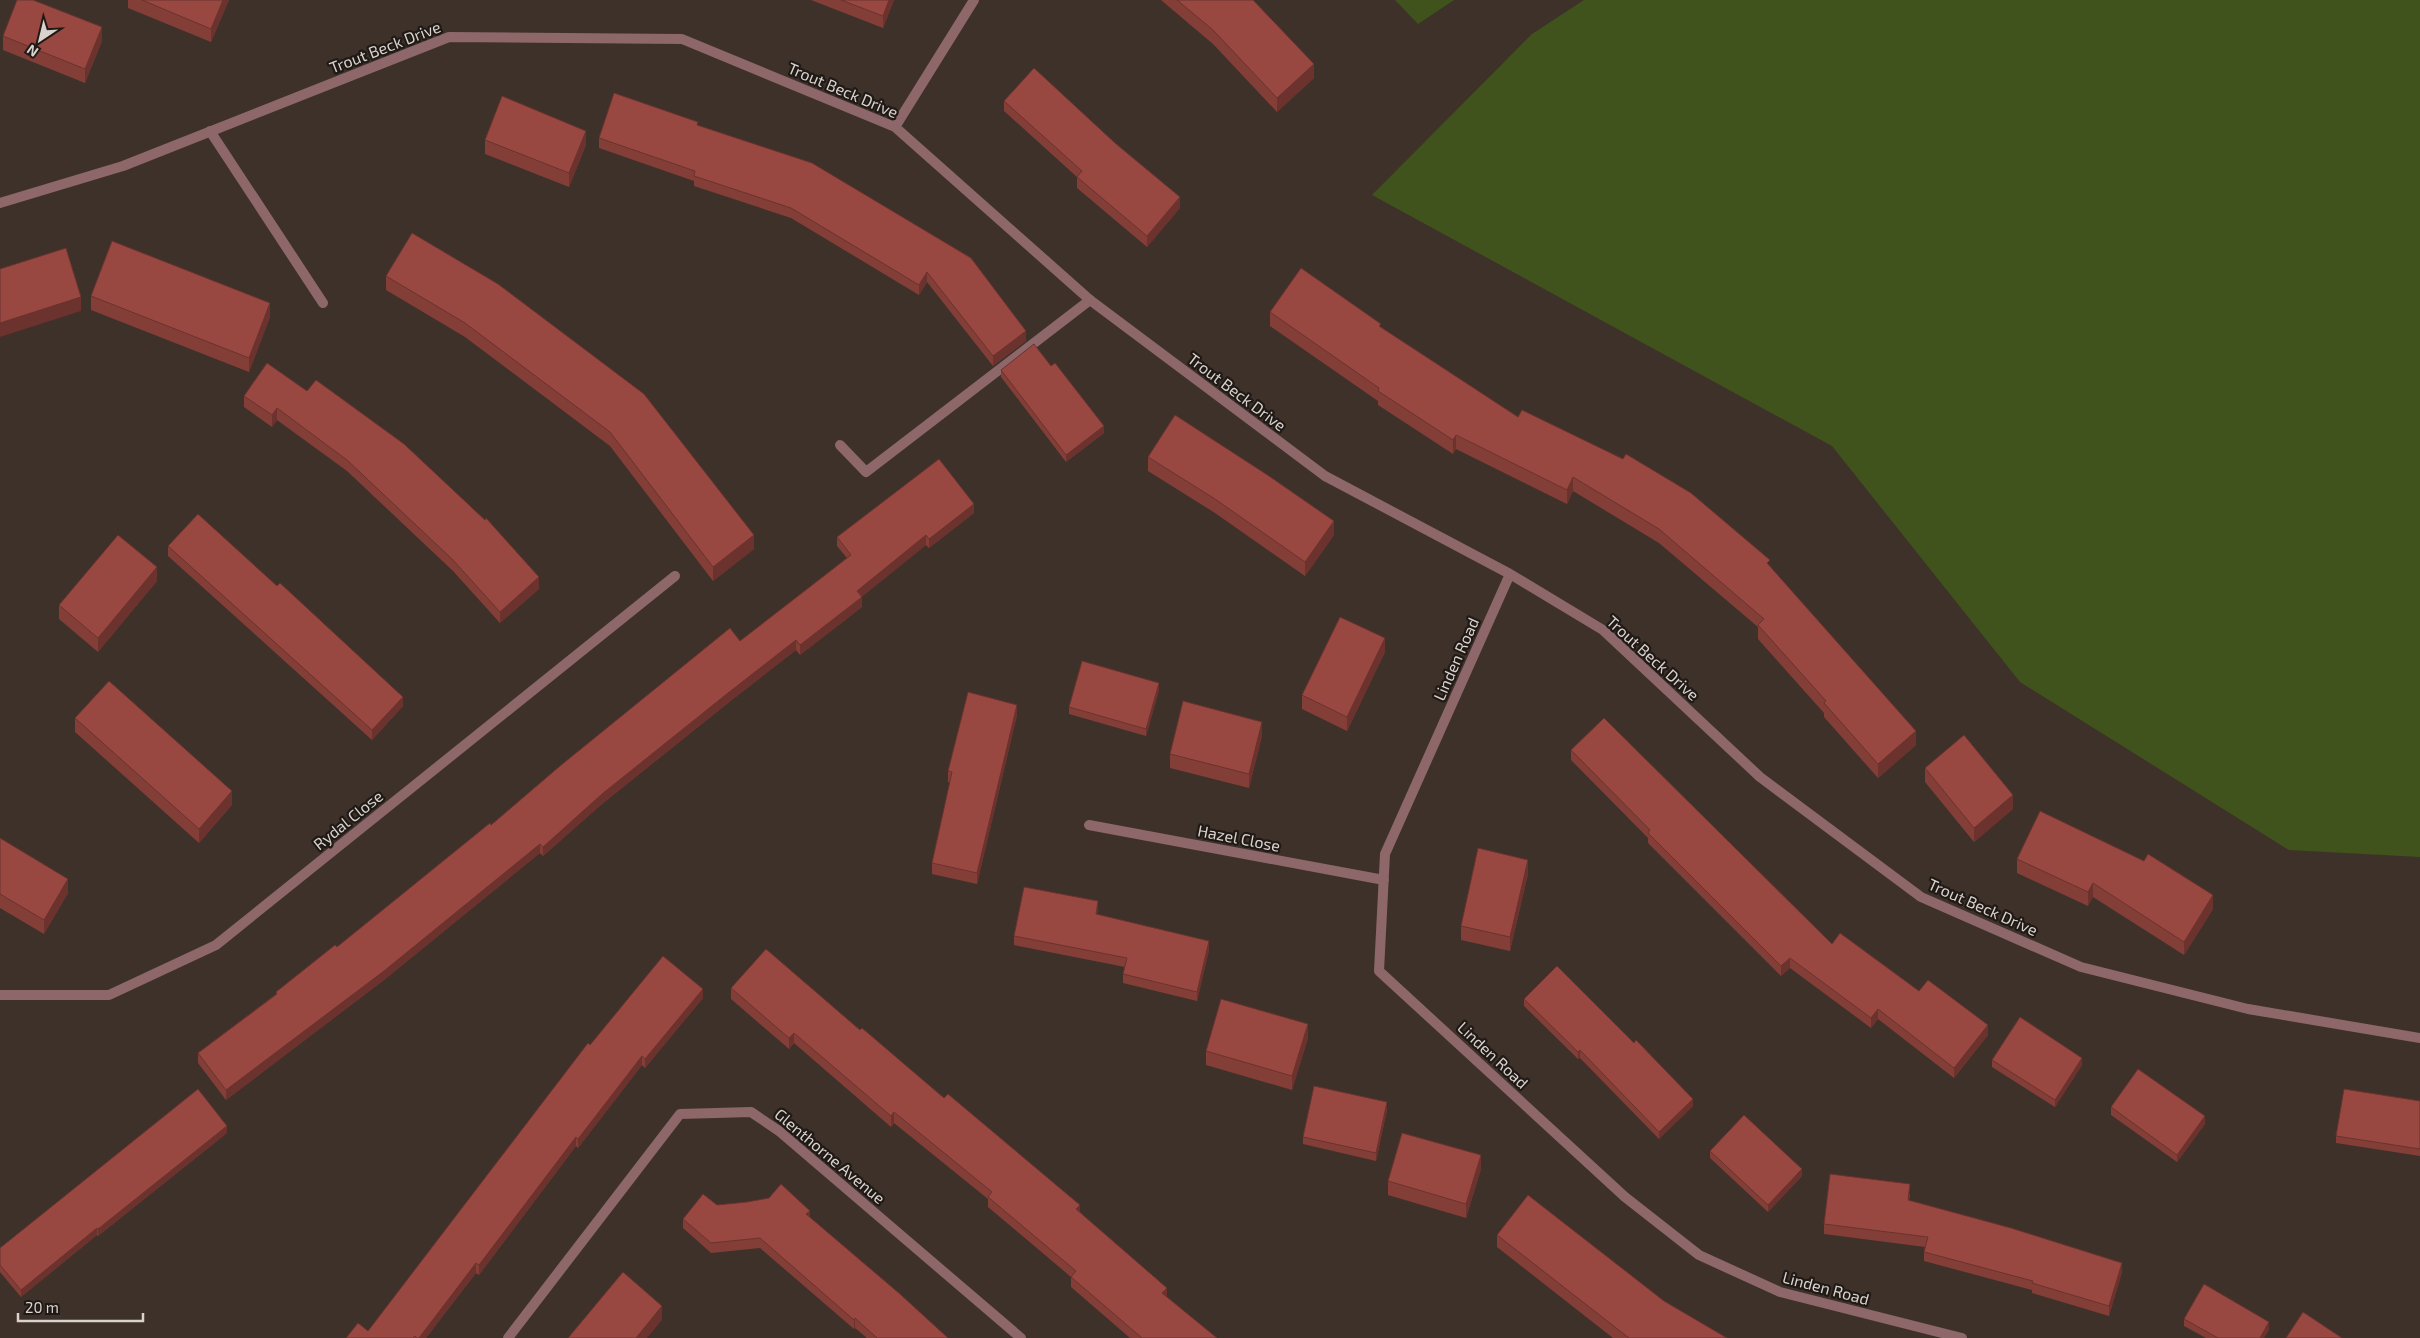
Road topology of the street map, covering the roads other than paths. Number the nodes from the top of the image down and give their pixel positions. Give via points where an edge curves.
1 (974, 0) edge
2 (895, 127) junction
3 (210, 131) junction
4 (0, 203) edge
5 (1090, 300) junction
6 (323, 303) dead end
7 (840, 444) dead end
8 (1510, 574) junction
9 (675, 576) dead end
10 (1089, 825) dead end
11 (1384, 880) junction
12 (0, 995) edge
13 (2420, 1038) edge
14 (508, 1338) edge
15 (1021, 1338) edge
16 (1962, 1338) edge

1 - 2 street
2 - 3 street, Trout Beck Drive via 682,39 449,37
2 - 5 street, Trout Beck Drive
3 - 4 street, Trout Beck Drive via 123,166
3 - 6 street
5 - 7 street via 866,472
5 - 8 street, Trout Beck Drive via 1325,476
8 - 11 street, Linden Road via 1386,854
8 - 13 street, Trout Beck Drive via 1603,630 1760,777 1921,897 2081,967 2248,1009
9 - 12 street, Rydal Close via 216,946 109,995
10 - 11 street, Hazel Close
11 - 16 street, Linden Road via 1379,971 1626,1197 1699,1255 1780,1292
14 - 15 street, Glenthorne Avenue via 680,1114 751,1112 779,1131

